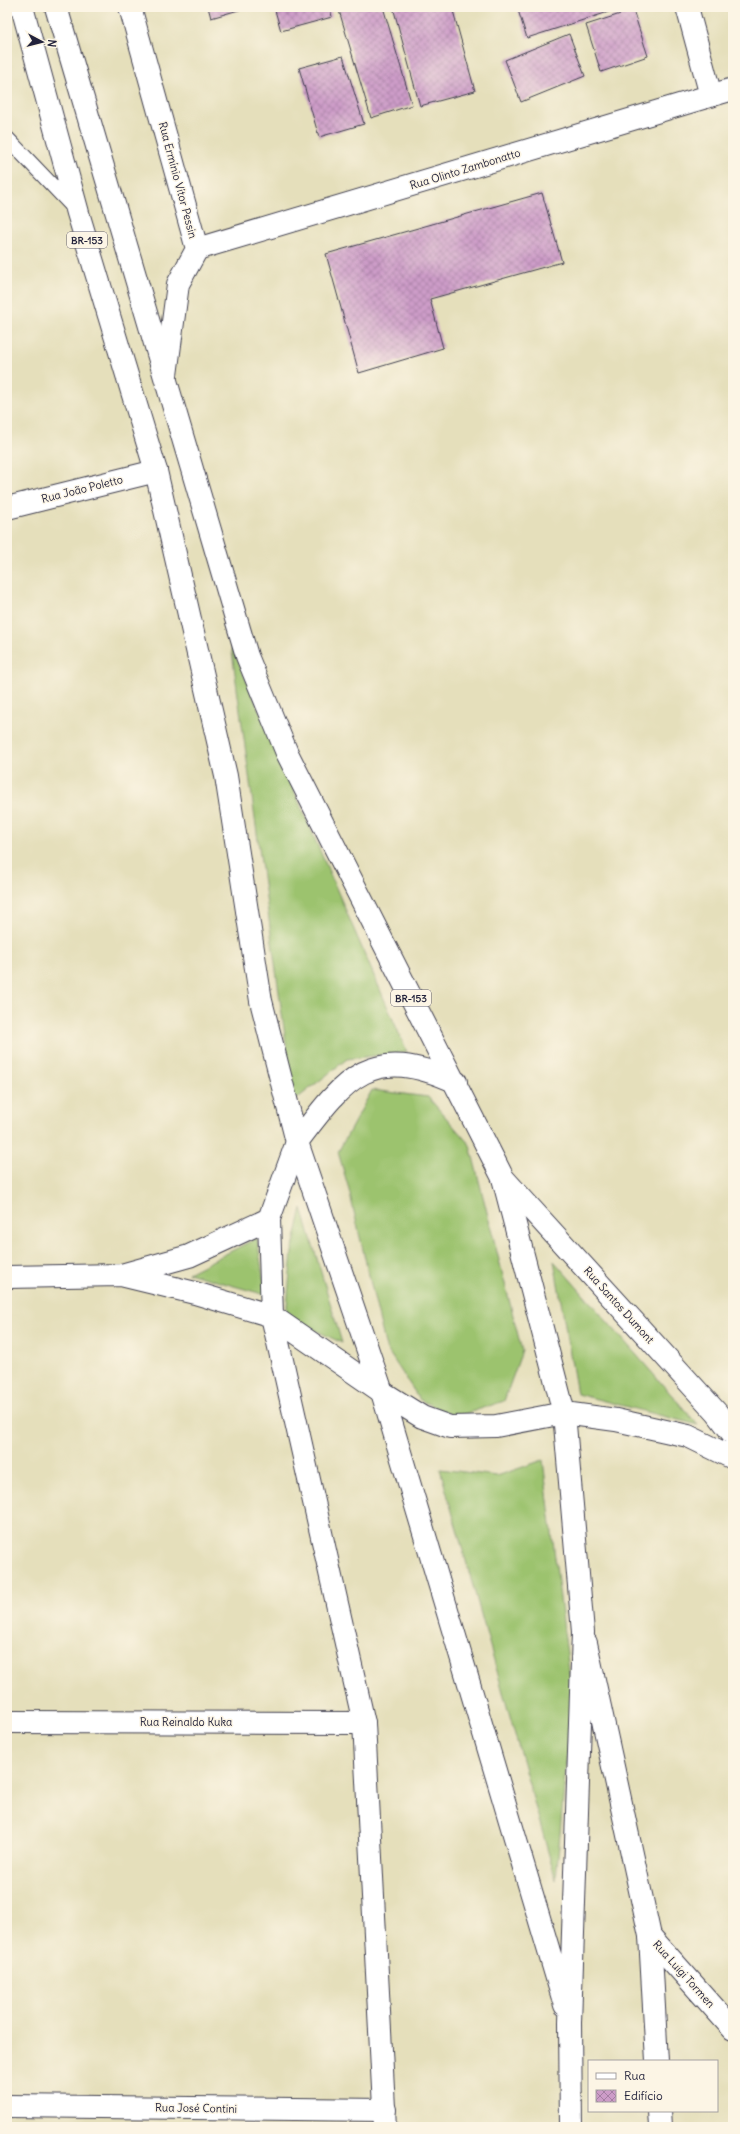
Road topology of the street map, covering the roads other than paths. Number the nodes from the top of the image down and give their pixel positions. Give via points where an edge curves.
1 (22, 7) edge
2 (56, 7) edge
3 (130, 7) edge
4 (687, 7) edge
5 (733, 89) edge
6 (711, 96) junction
7 (7, 138) edge
8 (78, 213) junction
9 (197, 250) junction
10 (166, 375) junction
11 (156, 471) junction
12 (7, 508) edge
13 (456, 1082) junction
14 (297, 1142) junction
15 (503, 1178) junction
16 (269, 1218) junction
17 (121, 1275) junction
18 (7, 1277) edge
19 (272, 1316) junction
20 (382, 1392) junction
21 (564, 1413) junction
22 (733, 1434) edge
23 (733, 1458) edge
24 (584, 1632) junction
25 (7, 1722) edge
26 (364, 1723) junction
27 (650, 1936) junction
28 (570, 2023) junction
29 (733, 2029) edge
30 (657, 2060) edge
31 (7, 2106) edge
32 (659, 2112) edge
33 (385, 2118) edge
34 (571, 2127) edge
35 (660, 2127) edge

1 - 8 main road, BR-153
2 - 10 main road, BR-153
3 - 9 main road, Rua Ermínio Vítor Pessin
4 - 6 main road
5 - 6 main road, Rua Olinto Zambonatto
6 - 9 main road, Rua Olinto Zambonatto
7 - 8 lane
8 - 11 main road, BR-153
9 - 10 main road, Rua Ermínio Vítor Pessin via 178,284
10 - 13 main road, BR-153 via 247,656 287,753
11 - 12 main road, Rua João Poletto
11 - 14 main road, BR-153 via 226,776 261,1002
13 - 14 main road via 435,1072 406,1065 379,1066 358,1075 331,1096
13 - 15 main road, BR-153
14 - 16 main road
14 - 20 main road, BR-153
15 - 21 main road, BR-153
15 - 22 main road, Rua Santos Dumont
16 - 17 main road via 189,1256
16 - 19 main road
17 - 18 main road
17 - 19 main road via 195,1293
19 - 20 main road
19 - 26 main road
20 - 21 main road via 422,1417 450,1427 496,1426
20 - 28 main road, BR-153
21 - 23 main road via 616,1420 688,1436
21 - 24 main road, BR-153
24 - 27 main road
24 - 28 main road, BR-153
25 - 26 main road, Rua Reinaldo Kuka
26 - 33 main road
27 - 29 main road, Rua Luigi Tormen
27 - 30 main road
28 - 34 main road, BR-153
31 - 33 main road, Rua José Contini
32 - 35 main road

